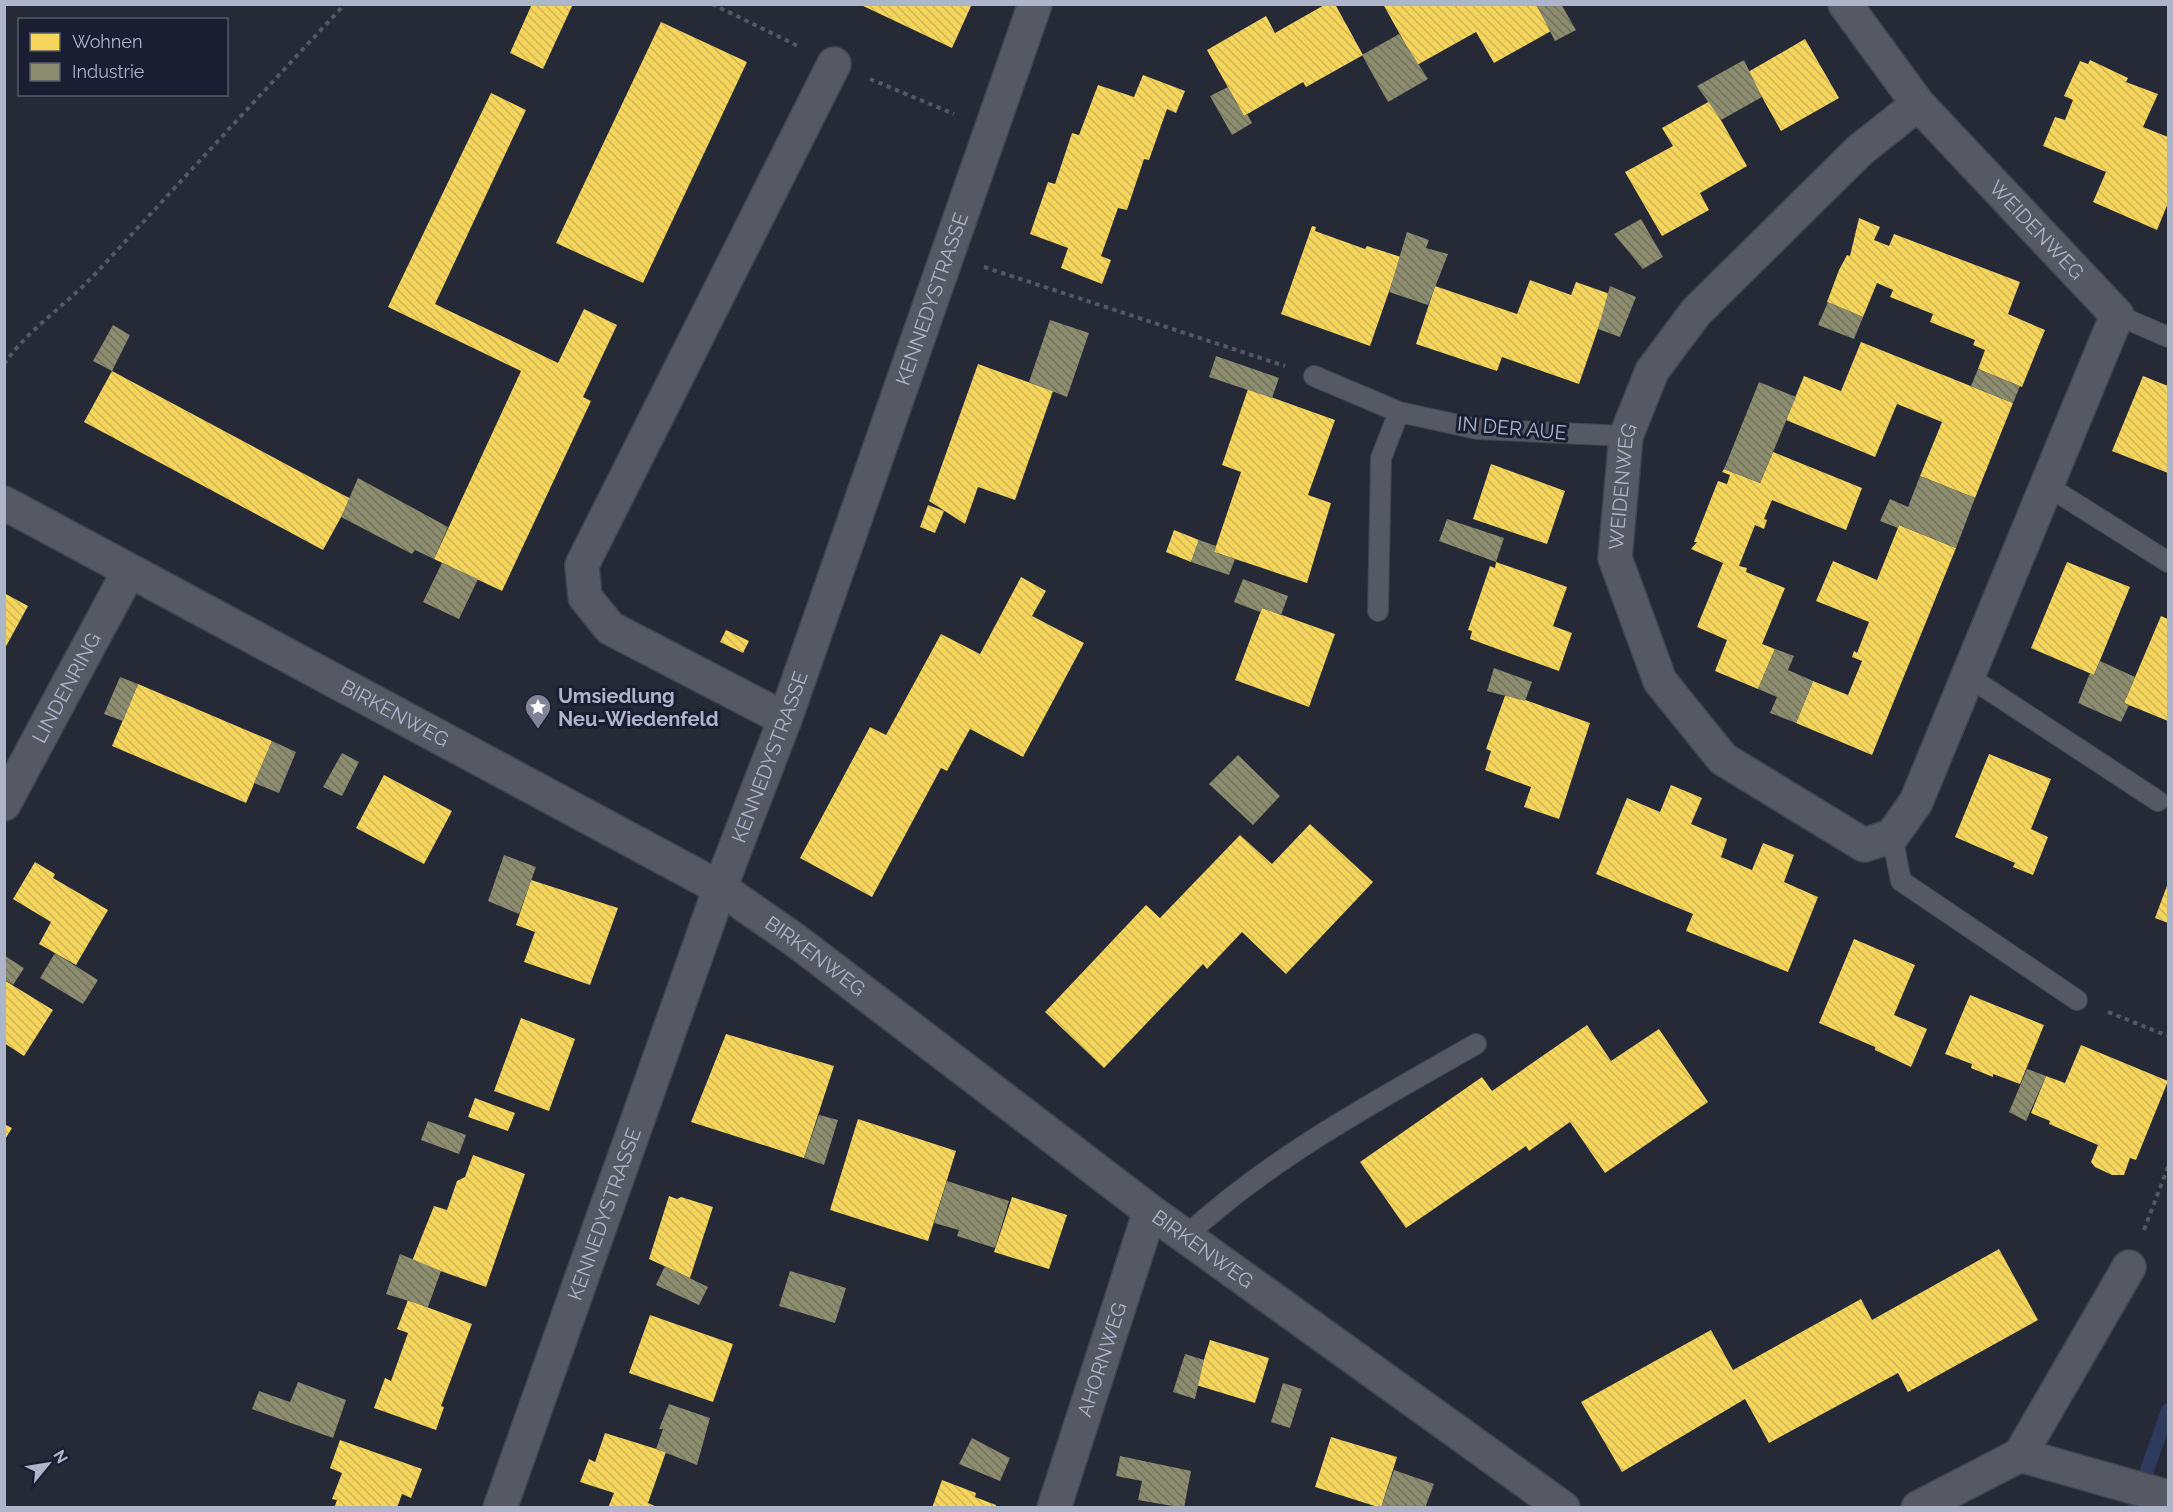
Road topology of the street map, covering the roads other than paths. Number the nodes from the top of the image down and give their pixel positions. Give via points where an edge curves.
1 (1035, 4) edge
2 (1845, 4) edge
3 (834, 64) road end
4 (1918, 104) junction
5 (2117, 315) junction
6 (2169, 336) edge
7 (1314, 376) road end
8 (1399, 412) junction
9 (1626, 436) junction
10 (2046, 485) junction
11 (4, 503) edge
12 (2169, 562) edge
13 (129, 570) junction
14 (1378, 611) dead end
15 (1969, 677) junction
16 (785, 719) junction
17 (2158, 801) dead end
18 (4, 804) edge
19 (1892, 836) junction
20 (720, 888) junction
21 (2077, 1000) road end
22 (1476, 1044) dead end
23 (1150, 1211) junction
24 (1185, 1237) junction
25 (2129, 1267) road end
26 (2020, 1455) junction
27 (2169, 1497) edge
28 (500, 1508) edge
29 (1054, 1508) edge
30 (1563, 1508) edge
31 (1918, 1508) edge

1 - 16 street, KENNEDYSTRASSE
2 - 4 street, WEIDENWEG
3 - 16 street via 582,565 585,597 610,628
4 - 5 street, WEIDENWEG
4 - 9 street, WEIDENWEG via 1860,150 1696,312 1652,371
5 - 6 lane, WEIDENWEG
5 - 10 street
7 - 8 lane, IN DER AUE
8 - 9 lane, IN DER AUE via 1477,429
8 - 14 lane via 1381,459
9 - 19 street, WEIDENWEG via 1615,558 1660,681 1723,759 1864,845
10 - 12 lane
10 - 15 street
11 - 13 street, BIRKENWEG
13 - 18 street, LINDENRING
13 - 20 street, BIRKENWEG
15 - 17 lane
15 - 19 street via 1916,802
16 - 20 street, KENNEDYSTRASSE
19 - 21 lane via 1901,881
20 - 23 street, BIRKENWEG via 804,947
20 - 28 street, KENNEDYSTRASSE
22 - 24 lane via 1302,1145 1224,1200
23 - 24 street, BIRKENWEG
23 - 29 street, AHORNWEG
24 - 30 street, BIRKENWEG
25 - 26 street
26 - 27 street
26 - 31 street

